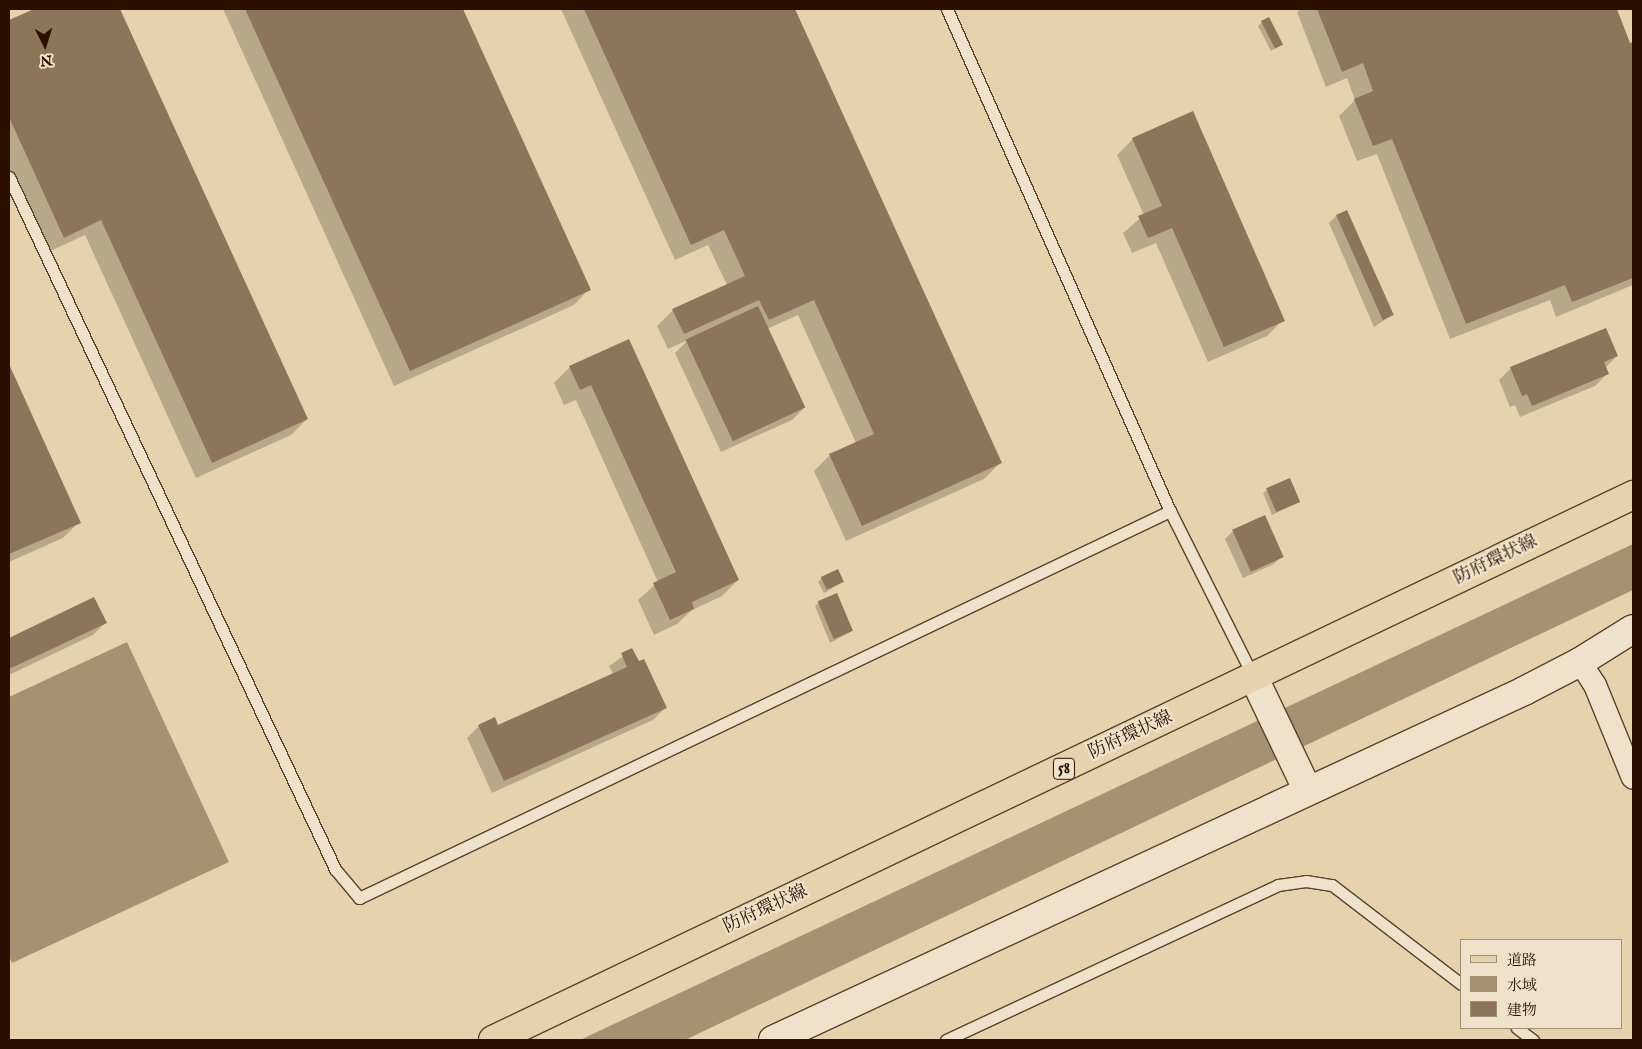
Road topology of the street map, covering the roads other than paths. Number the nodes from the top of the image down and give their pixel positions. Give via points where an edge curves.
1 (947, 9) edge
2 (9, 178) edge
3 (1633, 495) edge
4 (1170, 511) junction
5 (1633, 629) edge
6 (1580, 662) junction
7 (1254, 678) junction
8 (1633, 778) edge
9 (1303, 783) junction
10 (1460, 983) edge
11 (1518, 1029) edge
12 (493, 1040) edge
13 (773, 1040) edge
14 (946, 1040) edge
15 (1533, 1040) edge

1 - 4 lane
2 - 4 lane via 335,869 359,898
3 - 7 main road, 防府環状線 / 58
4 - 7 lane
5 - 6 street
6 - 8 street via 1595,685
6 - 9 street
7 - 9 street
7 - 12 main road, 防府環状線 / 58
9 - 13 street
10 - 14 lane via 1332,885 1306,881 1278,885
11 - 15 lane

